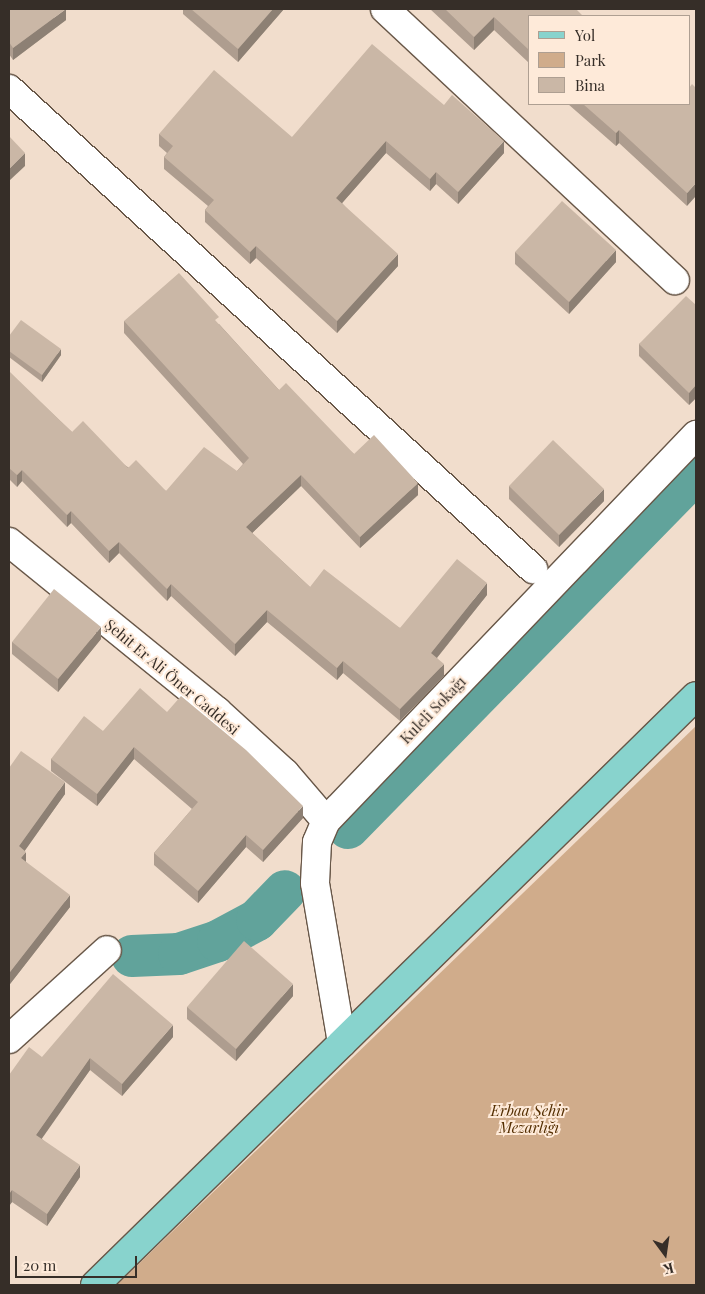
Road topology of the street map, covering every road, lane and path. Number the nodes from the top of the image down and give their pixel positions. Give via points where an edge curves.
1 (385, 9) edge
2 (9, 89) edge
3 (675, 280) dead end
4 (696, 435) edge
5 (9, 542) edge
6 (533, 569) dead end
7 (696, 696) edge
8 (326, 821) junction
9 (107, 950) dead end
10 (9, 1039) edge
11 (342, 1044) junction
12 (95, 1285) edge

1 - 3 street
2 - 6 street
4 - 8 street, Kuleli Sokağı
5 - 8 street, Şehit Er Ali Öner Caddesi via 216,711 285,773
7 - 11 main road
8 - 11 street, Kuleli Sokağı via 317,842 315,883
9 - 10 street
11 - 12 main road

